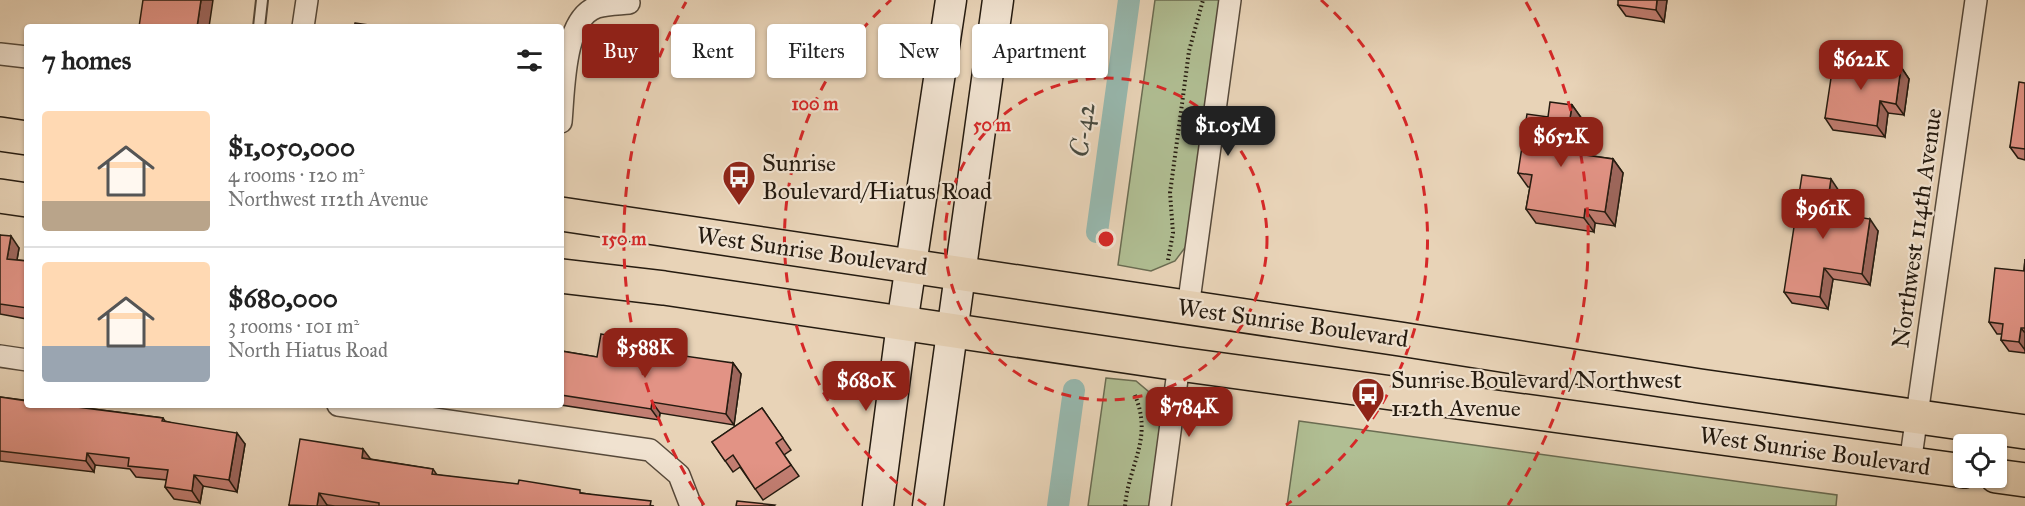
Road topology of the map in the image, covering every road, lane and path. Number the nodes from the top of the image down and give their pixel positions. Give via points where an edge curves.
1 (262, 0) edge
2 (307, 0) edge
3 (951, 0) edge
4 (998, 0) edge
5 (1203, 0) edge
6 (1230, 0) edge
7 (1976, 0) edge
8 (629, 3) dead end
9 (258, 24) edge
10 (303, 24) edge
11 (0, 54) edge
12 (24, 57) edge
13 (564, 95) edge
14 (0, 134) edge
15 (24, 138) edge
16 (0, 196) edge
17 (24, 200) edge
18 (564, 214) edge
19 (1168, 260) dead end
20 (911, 266) junction
21 (959, 273) junction
22 (564, 276) edge
23 (1188, 308) junction
24 (902, 324) junction
25 (951, 331) junction
26 (0, 356) edge
27 (24, 360) edge
28 (1179, 364) junction
29 (1134, 393) dead end
30 (359, 408) edge
31 (1916, 416) junction
32 (2025, 432) edge
33 (1910, 464) junction
34 (1953, 470) edge
35 (2007, 478) edge
36 (2025, 480) edge
37 (691, 506) edge
38 (878, 506) edge
39 (928, 506) edge
40 (1125, 506) edge
41 (1160, 506) edge

1 - 9 lane
2 - 10 street
3 - 20 main road
4 - 21 main road
5 - 19 path via 1184,85 1170,193 1173,233
6 - 23 street
7 - 31 street, Northwest 114th Avenue
8 - 13 street via 595,8 579,21 570,42
11 - 12 street
14 - 15 highway
16 - 17 highway
18 - 20 highway, West Sunrise Boulevard
20 - 21 highway, West Sunrise Boulevard
20 - 24 main road
21 - 23 highway, West Sunrise Boulevard
21 - 25 main road
22 - 24 highway, West Sunrise Boulevard
23 - 31 highway, West Sunrise Boulevard
24 - 25 highway, West Sunrise Boulevard
24 - 38 main road
25 - 28 highway, West Sunrise Boulevard
25 - 39 main road
26 - 27 street
28 - 33 highway, West Sunrise Boulevard
28 - 41 street
29 - 40 path via 1143,424 1140,452
30 - 37 street via 650,450 680,475
31 - 32 highway, West Sunrise Boulevard
31 - 33 street, Northwest 114th Avenue
33 - 34 highway, West Sunrise Boulevard
35 - 36 highway

